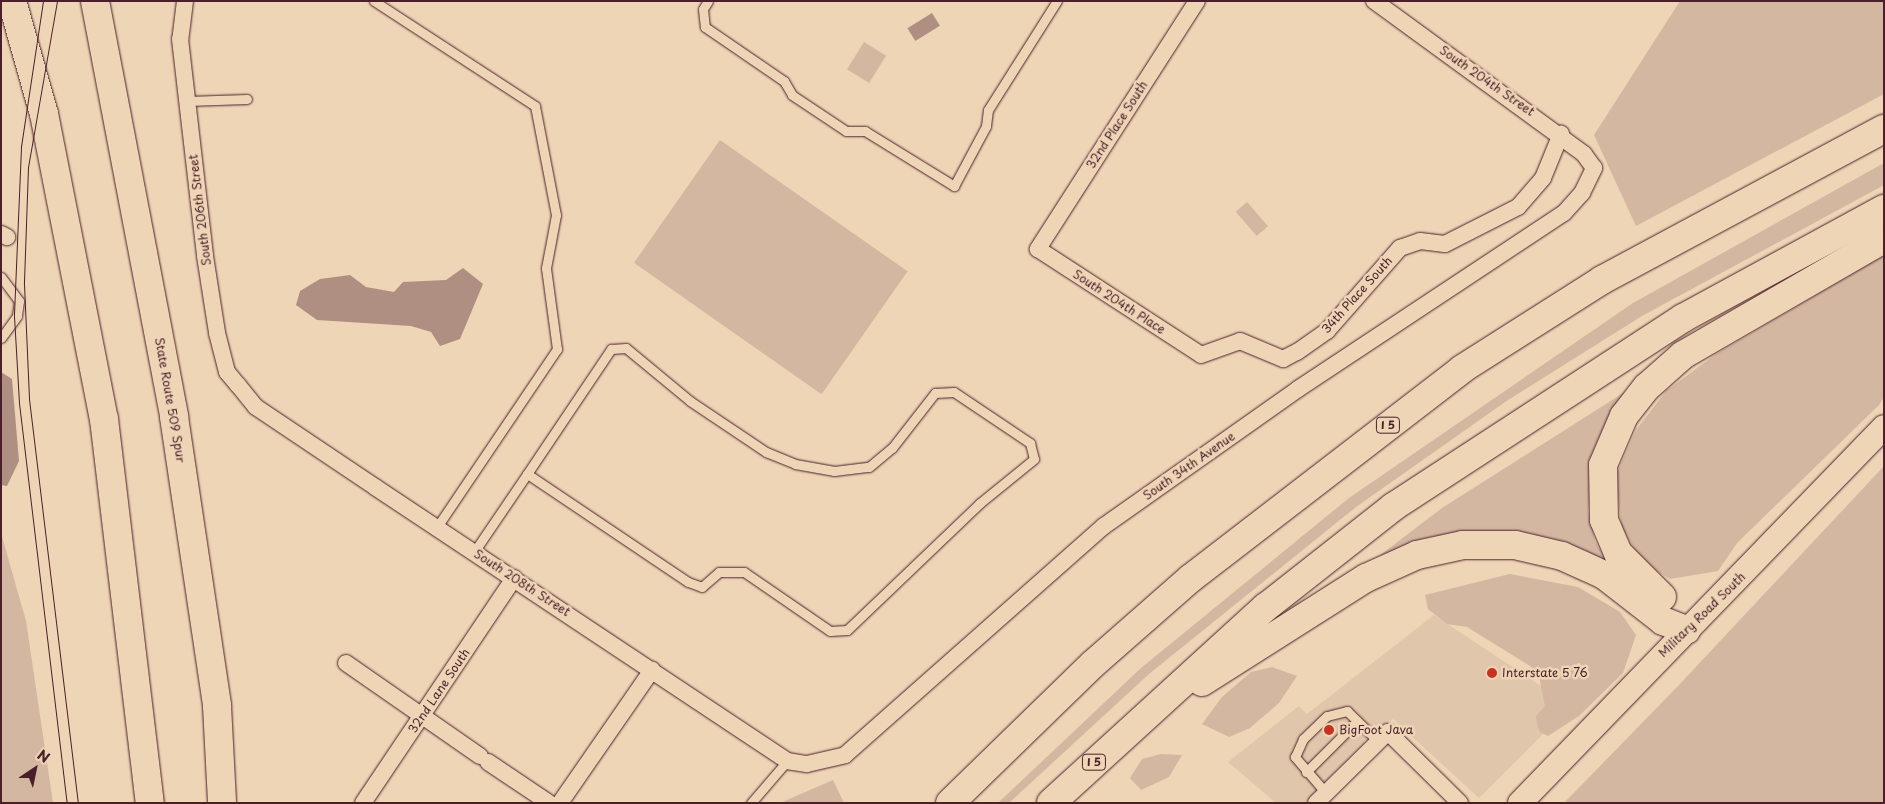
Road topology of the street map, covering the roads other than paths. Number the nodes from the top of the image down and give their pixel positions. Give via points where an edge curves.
1 (12, 1) edge
2 (95, 1) edge
3 (184, 1) edge
4 (374, 1) edge
5 (708, 1) edge
6 (1057, 1) edge
7 (1197, 1) edge
8 (1374, 1) edge
9 (247, 99) dead end
10 (187, 101) junction
11 (1884, 129) edge
12 (1561, 134) junction
13 (1594, 168) joint
14 (1884, 209) edge
15 (1884, 239) edge
16 (1038, 249) joint
17 (1, 277) edge
18 (1, 338) edge
19 (1201, 355) joint
20 (256, 406) joint
21 (1884, 427) edge
22 (527, 474) junction
23 (437, 527) junction
24 (474, 552) junction
25 (514, 578) junction
26 (1686, 630) junction
27 (346, 663) dead end
28 (652, 670) junction
29 (422, 715) junction
30 (1357, 721) junction
31 (1138, 722) junction
32 (1378, 741) junction
33 (788, 761) junction
34 (1306, 772) junction
35 (1321, 798) edge
36 (150, 803) edge
37 (222, 803) edge
38 (363, 803) edge
39 (549, 803) edge
40 (560, 803) edge
41 (751, 803) edge
42 (950, 803) edge
43 (1051, 803) edge
44 (1460, 803) edge
45 (1520, 803) edge

1 - 36 highway via 44,114 104,419
2 - 37 highway, State Route 509 Spur via 174,417 217,706
3 - 10 street, South 206th Street via 180,39
4 - 23 lane via 535,106 556,215 546,268 557,349
5 - 6 lane via 703,9 705,27 784,81 792,95 846,131 865,131 954,186 986,126 988,110
7 - 16 street, 32nd Place South
8 - 12 street, South 204th Street
9 - 10 lane
10 - 20 street, South 206th Street via 217,333 227,372
11 - 42 highway, I 5 via 1617,271 1462,369 1191,578 1093,664
12 - 13 street, South 204th Street
12 - 19 street, 34th Place South via 1543,178 1518,207 1445,244 1420,241 1400,248 1327,331 1297,352 1283,359 1240,341
13 - 33 street, South 34th Avenue via 1582,193 1564,213 1298,390 1104,526 846,755 807,764
14 - 31 highway, I 5 via 1683,318 1393,507 1266,607
15 - 26 highway via 1683,355 1647,387 1613,434 1600,479 1607,530 1618,553 1671,605
16 - 19 street, South 204th Place
17 - 18 lane via 19,300 17,316
20 - 23 street, South 208th Street
21 - 26 main road, Military Road South via 1755,564
22 - 22 lane via 610,349 626,348 690,401 766,452 795,464 834,471 869,467 892,448 935,393 954,392 1030,443 1034,459 980,503 847,630 830,631 744,572 720,572 702,587 688,582
22 - 24 lane
23 - 24 street, South 208th Street
24 - 25 street, South 208th Street
25 - 28 street, South 208th Street
25 - 29 street, 32nd Lane South
26 - 31 highway via 1663,621 1604,575 1562,556 1515,545 1455,546 1417,555 1366,578
26 - 45 main road, Military Road South
27 - 29 street
28 - 33 street, South 208th Street
28 - 40 street
29 - 38 street, 32nd Lane South
29 - 39 street
30 - 32 lane
30 - 34 lane
30 - 34 lane via 1347,711 1326,716 1298,746 1295,757
31 - 43 highway, I 5
32 - 35 street
32 - 44 street via 1388,732
33 - 41 lane
34 - 35 lane

